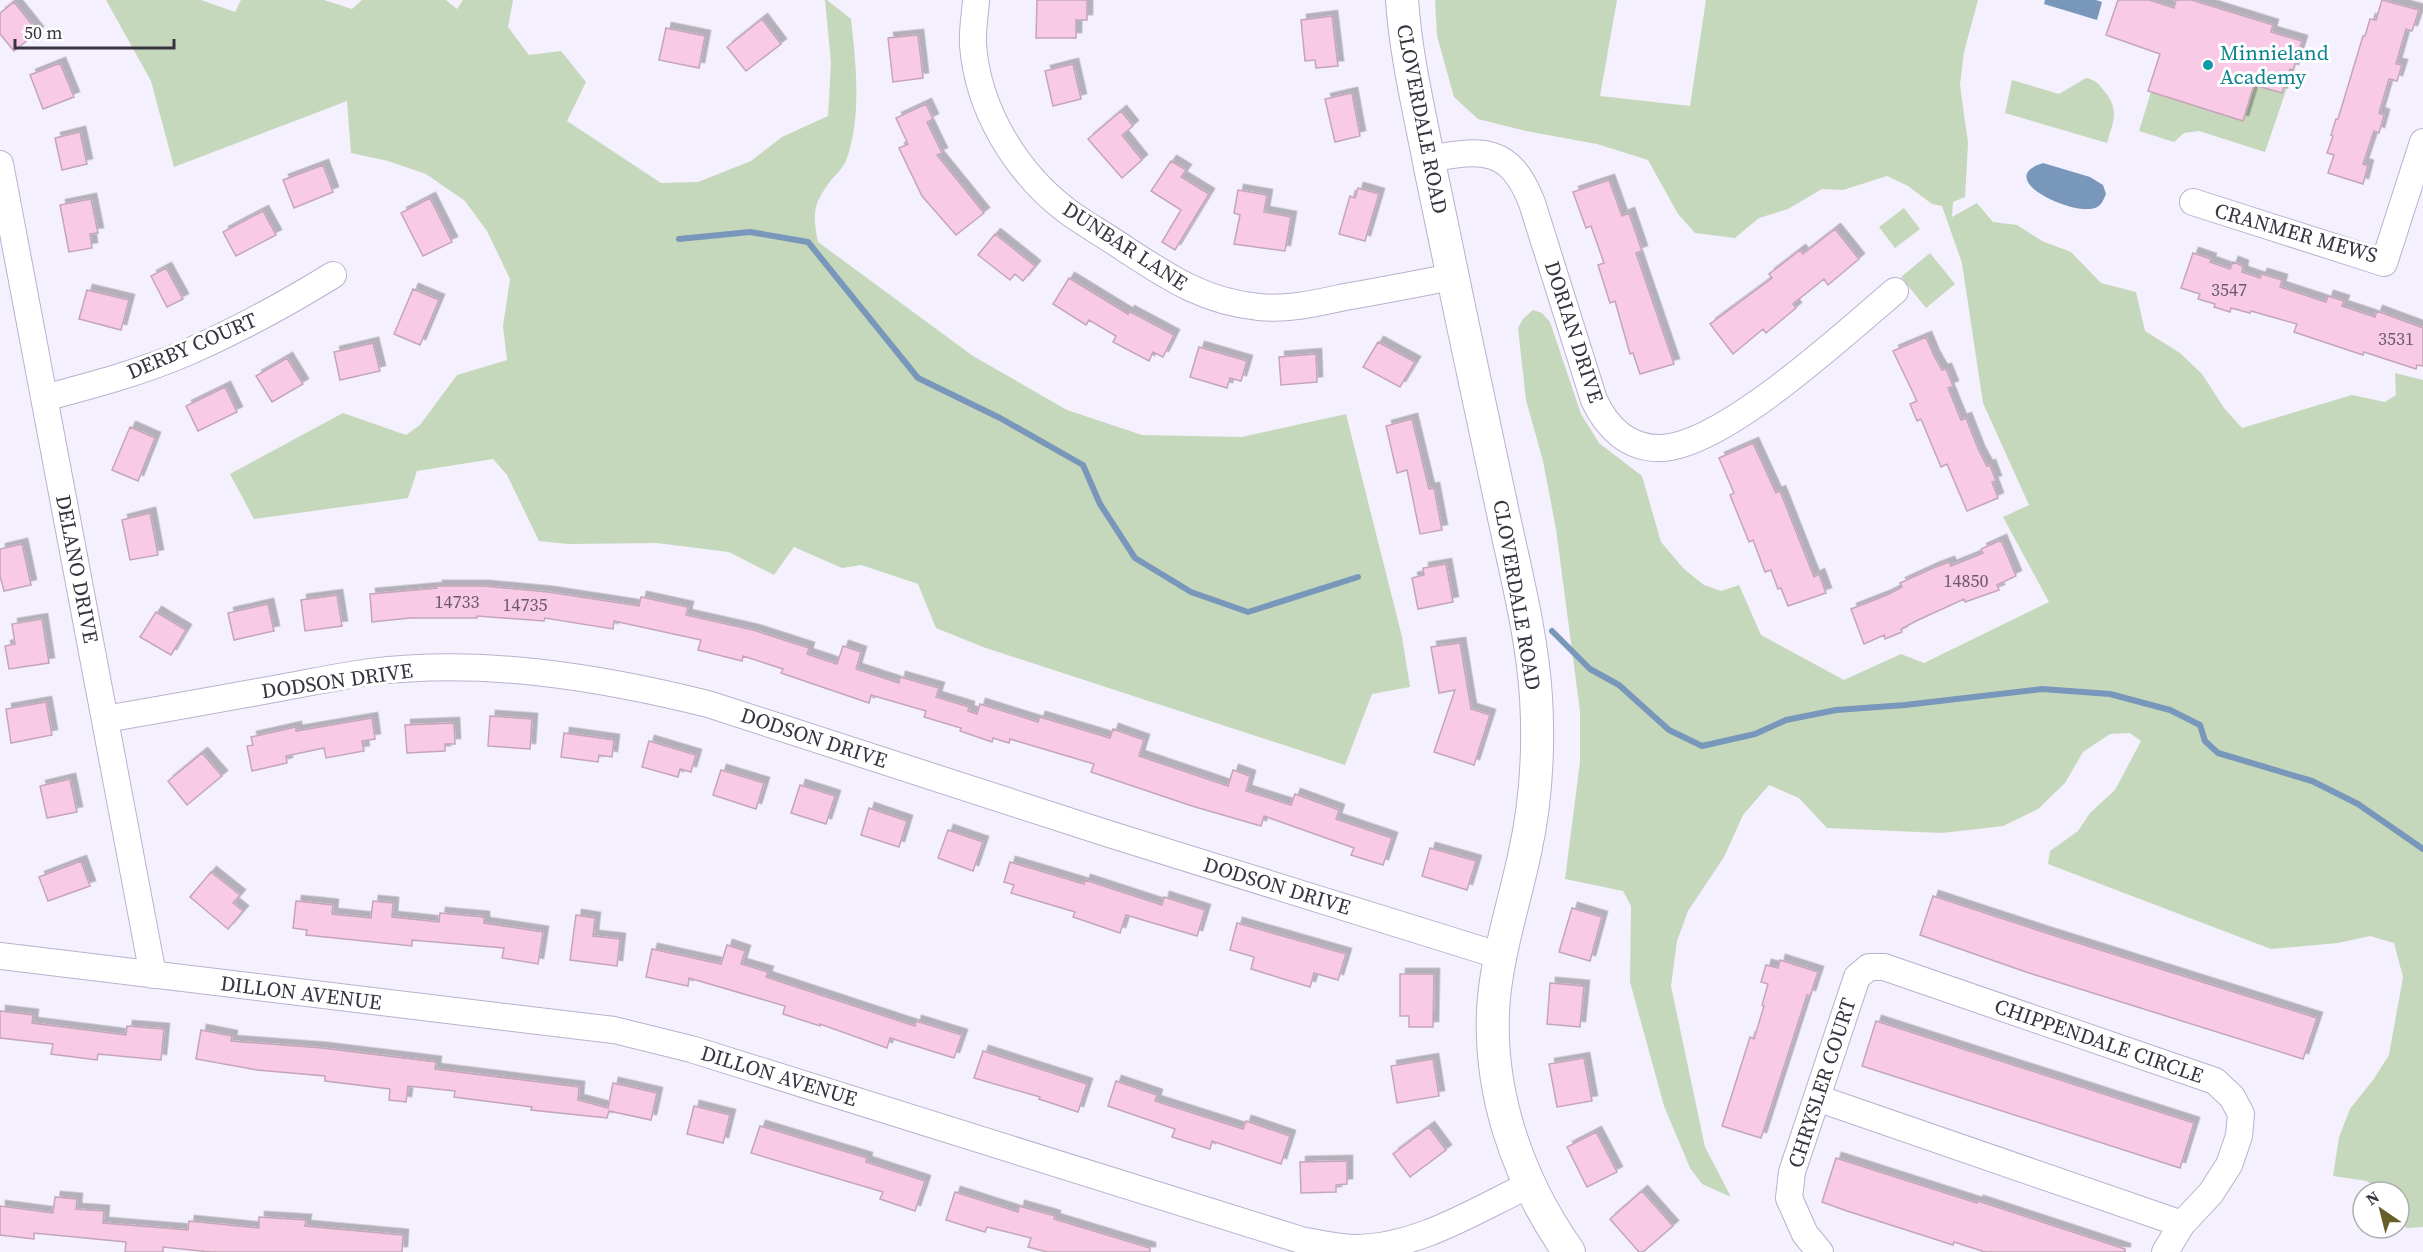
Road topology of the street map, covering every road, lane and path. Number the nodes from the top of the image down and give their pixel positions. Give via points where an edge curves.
1 (975, 0) edge
2 (1401, 0) edge
3 (2423, 142) edge
4 (1429, 159) junction
5 (0, 164) edge
6 (2193, 202) dead end
7 (333, 275) dead end
8 (1452, 277) junction
9 (1895, 291) dead end
10 (44, 398) junction
11 (105, 719) junction
12 (0, 956) edge
13 (1501, 956) junction
14 (153, 975) junction
15 (1857, 977) joint
16 (1817, 1098) junction
17 (1529, 1185) junction
18 (2182, 1224) junction
19 (1356, 1250) edge
20 (1569, 1252) edge
21 (1820, 1252) edge
22 (2165, 1252) edge

1 - 8 street, DUNBAR LANE via 973,44 984,97 1000,134 1019,163 1067,211 1176,282 1205,296 1236,304 1294,307
2 - 4 street, CLOVERDALE ROAD via 1404,43
3 - 6 street, CRANMER MEWS via 2384,263
4 - 8 street, CLOVERDALE ROAD
4 - 9 street, DORIAN DRIVE via 1483,153 1507,163 1521,178 1594,400 1609,425 1636,444 1652,448 1676,446 1718,428 1782,385
5 - 10 street, DELANO DRIVE
7 - 10 street, DERBY COURT via 250,323 187,352 110,381
8 - 13 street, CLOVERDALE ROAD via 1520,591 1536,698 1531,817
10 - 11 street, DELANO DRIVE
11 - 13 street, DODSON DRIVE via 371,672 439,668 575,676 708,704
11 - 14 street, DELANO DRIVE
12 - 14 street, DILLON AVENUE
13 - 17 street, CLOVERDALE ROAD via 1494,997 1493,1045 1509,1133
14 - 19 street, DILLON AVENUE via 580,1026 649,1038 1301,1240
15 - 16 street, CHRYSLER COURT
15 - 18 street, CHIPPENDALE CIRCLE via 1869,967 1884,967 2215,1081 2232,1096 2241,1114 2239,1136 2217,1184
16 - 18 street
16 - 21 street, CHRYSLER COURT via 1791,1172 1790,1198 1805,1234
17 - 19 street, DILLON AVENUE via 1422,1236
17 - 20 street, CLOVERDALE ROAD
18 - 22 street, CHIPPENDALE CIRCLE

